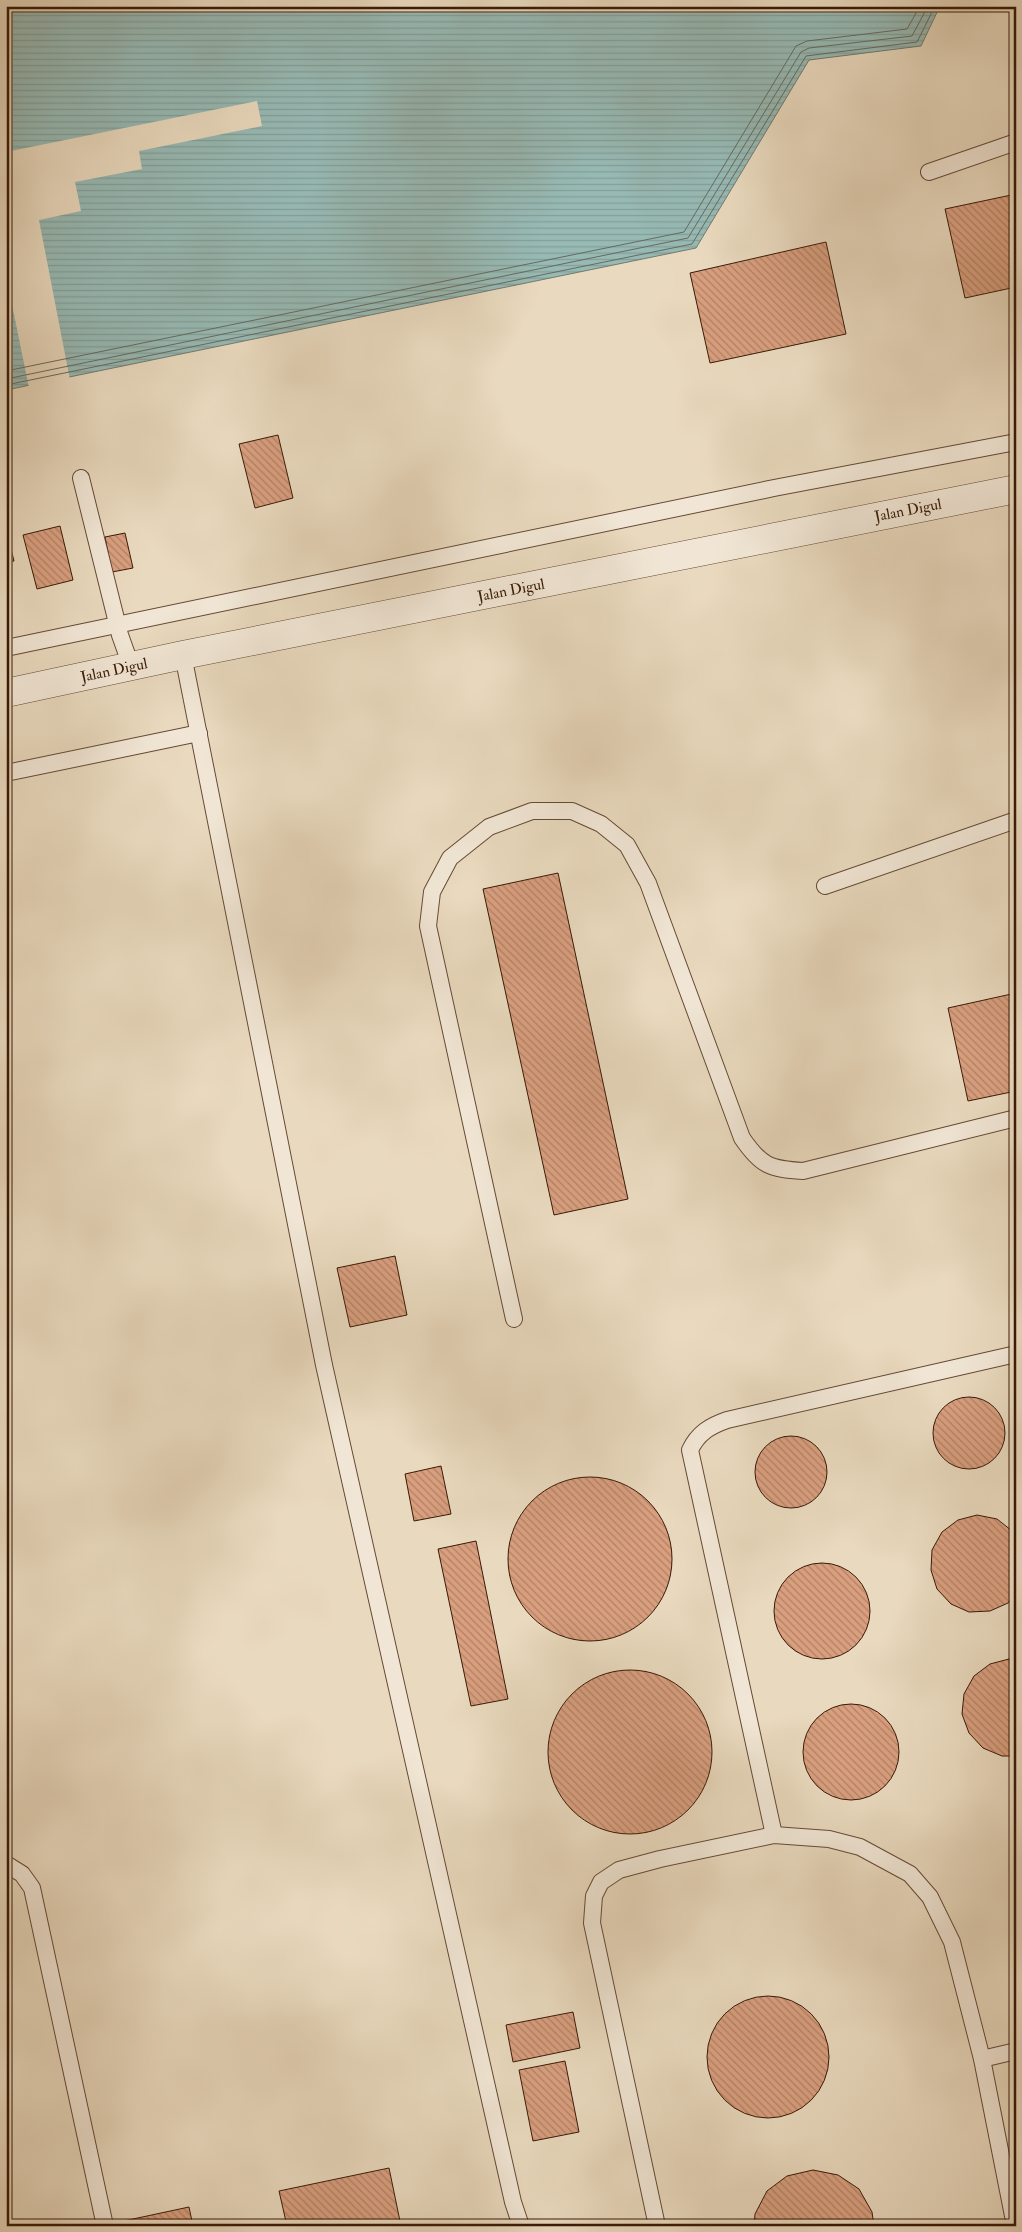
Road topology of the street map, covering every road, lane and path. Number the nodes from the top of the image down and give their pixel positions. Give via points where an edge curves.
1 (1016, 142) edge
2 (929, 172) dead end
3 (1016, 442) edge
4 (81, 478) dead end
5 (1016, 489) edge
6 (118, 625) junction
7 (6, 648) edge
8 (183, 655) junction
9 (131, 666) junction
10 (6, 693) edge
11 (199, 733) junction
12 (6, 773) edge
13 (1016, 820) edge
14 (825, 886) dead end
15 (1016, 1118) edge
16 (514, 1319) dead end
17 (1016, 1354) edge
18 (774, 1835) junction
19 (6, 1864) edge
20 (1016, 2051) edge
21 (982, 2058) junction
22 (1009, 2161) edge
23 (105, 2226) edge
24 (521, 2226) edge
25 (657, 2226) edge
26 (1014, 2226) edge

1 - 2 lane
3 - 6 lane via 774,488
4 - 6 lane
5 - 8 street, Jalan Digul
6 - 7 lane
6 - 9 lane
8 - 9 street, Jalan Digul
8 - 11 lane
9 - 10 street, Jalan Digul
11 - 12 lane
11 - 24 lane via 324,1365
13 - 14 lane
15 - 16 lane via 803,1171 777,1169 756,1157 742,1138 648,883 626,845 601,824 572,811 532,811 489,827 450,858 432,892 428,926
17 - 18 lane via 727,1420 714,1424 692,1445 690,1458
18 - 21 lane via 829,1839 860,1847 910,1874 930,1897 952,1942
18 - 25 lane via 619,1870 601,1882 594,1896 592,1922
19 - 23 lane via 22,1874 32,1888
20 - 21 lane
21 - 22 lane
22 - 26 lane

